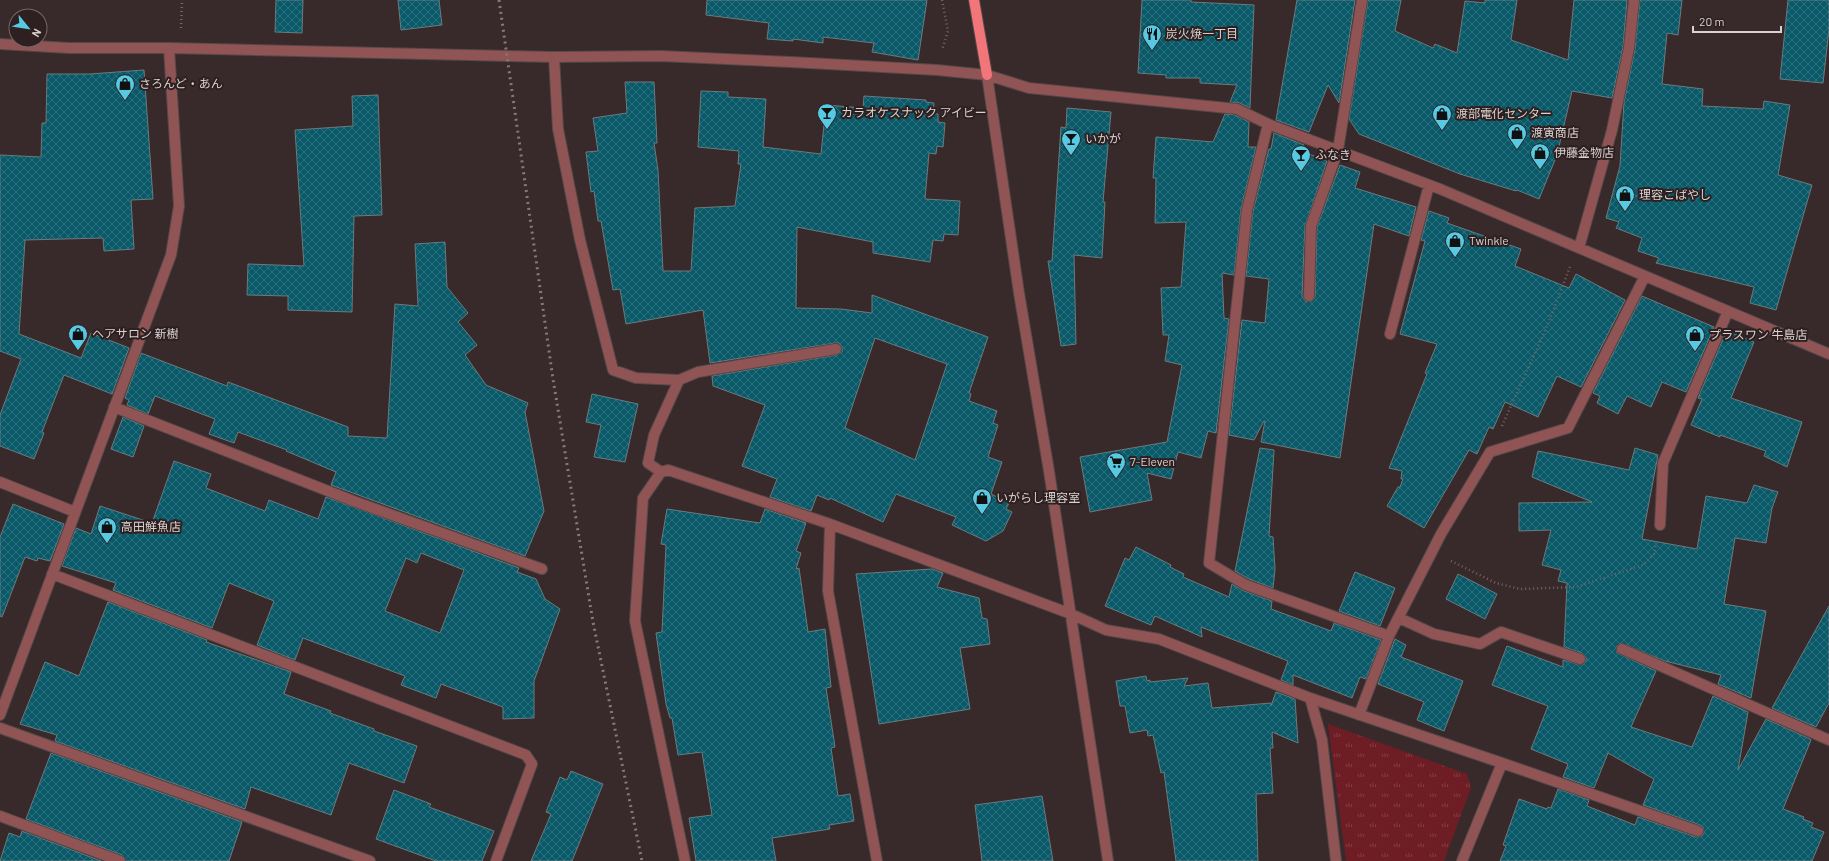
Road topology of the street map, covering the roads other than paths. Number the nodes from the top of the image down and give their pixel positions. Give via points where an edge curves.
1 (974, 0) edge
2 (1362, 0) edge
3 (1634, 0) edge
4 (0, 44) edge
5 (169, 48) junction
6 (554, 57) junction
7 (987, 75) junction
8 (1268, 124) junction
9 (1338, 150) junction
10 (1429, 185) junction
11 (1578, 248) junction
12 (1645, 276) junction
13 (1309, 296) dead end
14 (1728, 311) junction
15 (1390, 334) dead end
16 (836, 349) dead end
17 (1829, 354) edge
18 (679, 380) junction
19 (114, 407) junction
20 (661, 472) junction
21 (0, 482) edge
22 (75, 512) junction
23 (830, 524) junction
24 (1660, 525) road end
25 (542, 569) dead end
26 (52, 574) junction
27 (1070, 614) junction
28 (1399, 618) junction
29 (1389, 636) junction
30 (1622, 649) dead end
31 (1580, 659) dead end
32 (1310, 698) junction
33 (0, 715) edge
34 (1359, 715) junction
35 (0, 728) edge
36 (1829, 740) edge
37 (1502, 763) junction
38 (0, 816) edge
39 (1698, 831) dead end
40 (120, 861) edge
41 (370, 861) edge
42 (496, 861) edge
43 (685, 861) edge
44 (877, 861) edge
45 (1108, 861) edge
46 (1336, 861) edge
47 (1462, 861) edge

1 - 7 main road
2 - 9 street
3 - 11 street via 1629,48 1612,130
4 - 5 street via 69,48
5 - 6 street
5 - 19 street via 179,206 171,255
6 - 7 street via 661,56 936,70
6 - 18 street via 558,129 580,240 613,370 636,378
7 - 8 street via 1029,88 1237,109
7 - 27 street
8 - 9 street
8 - 29 street via 1247,210 1209,563 1246,585
9 - 10 street
9 - 13 street via 1311,226
10 - 11 street
10 - 15 street
11 - 12 street
12 - 14 street
12 - 28 street via 1568,428 1490,452 1431,552
14 - 17 street
14 - 24 street via 1664,463
16 - 18 street via 698,372
18 - 20 street via 654,435 648,463
19 - 22 street
19 - 25 street via 349,499
20 - 23 street via 668,470
20 - 43 street via 643,498 635,621
21 - 22 street
22 - 26 street
23 - 27 street
23 - 44 street via 828,591
26 - 33 street
26 - 42 street via 526,755 532,764
27 - 32 street via 1106,630 1160,639
27 - 45 street
28 - 29 street
28 - 31 street via 1434,634 1480,644 1501,632
29 - 34 street
30 - 36 street
32 - 34 street
32 - 46 street via 1322,740
34 - 37 street
35 - 41 street
37 - 39 street
37 - 47 street
38 - 40 street

